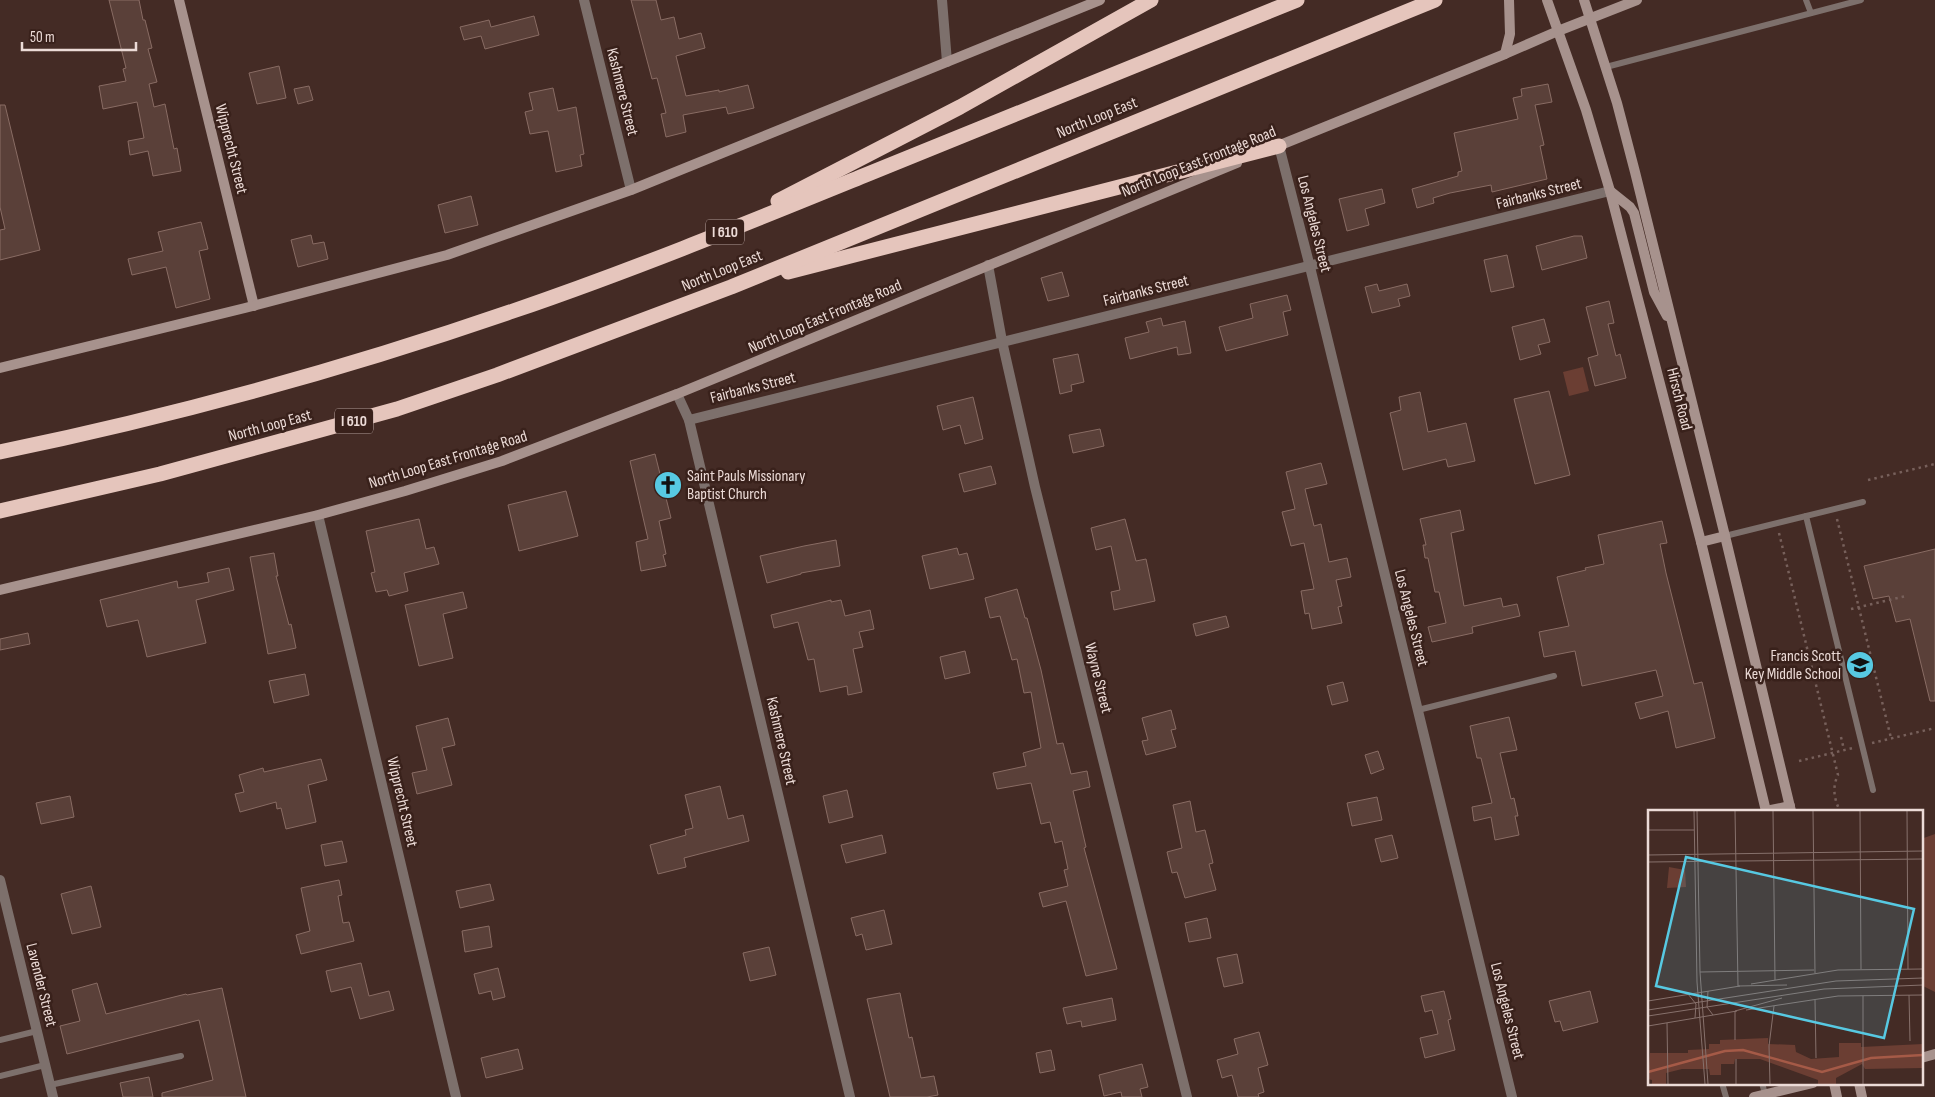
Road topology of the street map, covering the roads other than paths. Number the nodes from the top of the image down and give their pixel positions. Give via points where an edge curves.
1 (180, 0) edge
2 (584, 0) edge
3 (942, 0) edge
4 (1100, 0) edge
5 (1151, 0) edge
6 (1297, 0) edge
7 (1435, 0) edge
8 (1510, 0) edge
9 (1547, 0) edge
10 (1584, 0) edge
11 (1637, 0) edge
12 (1806, 0) edge
13 (1861, 0) edge
14 (1811, 13) junction
15 (1590, 18) junction
16 (1558, 31) junction
17 (1505, 54) junction
18 (947, 62) junction
19 (1606, 67) junction
20 (1279, 146) junction
21 (631, 190) junction
22 (1610, 191) junction
23 (697, 244) junction
24 (988, 265) junction
25 (1310, 267) junction
26 (731, 287) junction
27 (254, 306) junction
28 (1673, 328) junction
29 (1002, 341) junction
30 (0, 368) edge
31 (678, 394) junction
32 (689, 420) junction
33 (0, 452) edge
34 (1862, 502) dead end
35 (0, 511) edge
36 (318, 515) junction
37 (1806, 516) junction
38 (1725, 536) junction
39 (1701, 542) junction
40 (0, 590) edge
41 (1554, 676) dead end
42 (1418, 710) junction
43 (1873, 790) dead end
44 (1790, 808) edge
45 (1766, 810) edge
46 (1774, 810) edge
47 (0, 880) edge
48 (37, 1031) junction
49 (0, 1040) edge
50 (1935, 1054) edge
51 (181, 1056) dead end
52 (1922, 1058) edge
53 (45, 1065) junction
54 (0, 1076) edge
55 (1722, 1084) edge
56 (1762, 1084) edge
57 (1834, 1084) edge
58 (1859, 1084) edge
59 (1795, 1085) edge
60 (50, 1086) junction
61 (1765, 1094) junction
62 (53, 1097) edge
63 (456, 1097) edge
64 (850, 1097) edge
65 (1187, 1097) edge
66 (1512, 1097) edge
67 (1726, 1097) edge
68 (1754, 1097) edge
69 (1837, 1097) edge
70 (1862, 1097) edge

1 - 27 main road, Wipprecht Street
2 - 21 street, Kashmere Street
3 - 18 street
4 - 18 main road
5 - 23 highway via 960,106
6 - 23 highway, I 610
7 - 26 highway, North Loop East / I 610
8 - 17 main road via 1510,34
9 - 16 main road, Hirsch Road
10 - 15 main road, Hirsch Road
11 - 15 main road, North Loop East Frontage Road
12 - 14 lane
13 - 14 lane
14 - 19 lane
15 - 16 main road, North Loop East Frontage Road
15 - 19 main road, Hirsch Road
16 - 17 main road, North Loop East Frontage Road
16 - 22 main road, Hirsch Road
17 - 20 main road, North Loop East Frontage Road
18 - 21 main road
19 - 28 main road, Hirsch Road
20 - 24 main road, North Loop East Frontage Road
20 - 25 street, Los Angeles Street
20 - 26 highway
21 - 27 main road via 447,255
22 - 25 street, Fairbanks Street
22 - 28 main road via 1634,213 1654,292
22 - 39 main road, Hirsch Road
23 - 33 highway, I 610 via 532,305 378,356 220,400
24 - 29 street, Wayne Street
24 - 31 main road, North Loop East Frontage Road
25 - 29 street, Fairbanks Street
25 - 42 street, Los Angeles Street
26 - 35 highway, North Loop East / I 610 via 397,409 160,474
27 - 30 main road
28 - 38 main road, Hirsch Road
29 - 32 street, Fairbanks Street
29 - 65 street, Wayne Street
31 - 32 street, Kashmere Street
31 - 36 main road, North Loop East Frontage Road via 502,461
32 - 64 street, Kashmere Street
34 - 37 lane
36 - 40 main road, North Loop East Frontage Road
36 - 63 street, Wipprecht Street
37 - 38 lane
37 - 43 lane
38 - 39 main road
38 - 44 main road, Hirsch Road
39 - 45 main road, Hirsch Road
41 - 42 lane
42 - 66 street, Los Angeles Street
44 - 46 main road
47 - 48 street, Lavender Street
48 - 49 lane
48 - 53 street, Lavender Street
50 - 52 main road
51 - 60 lane
53 - 54 lane
53 - 60 street, Lavender Street
55 - 67 lane
56 - 61 lane
57 - 69 main road
58 - 70 main road
59 - 61 main road
60 - 62 street, Lavender Street
61 - 68 main road

